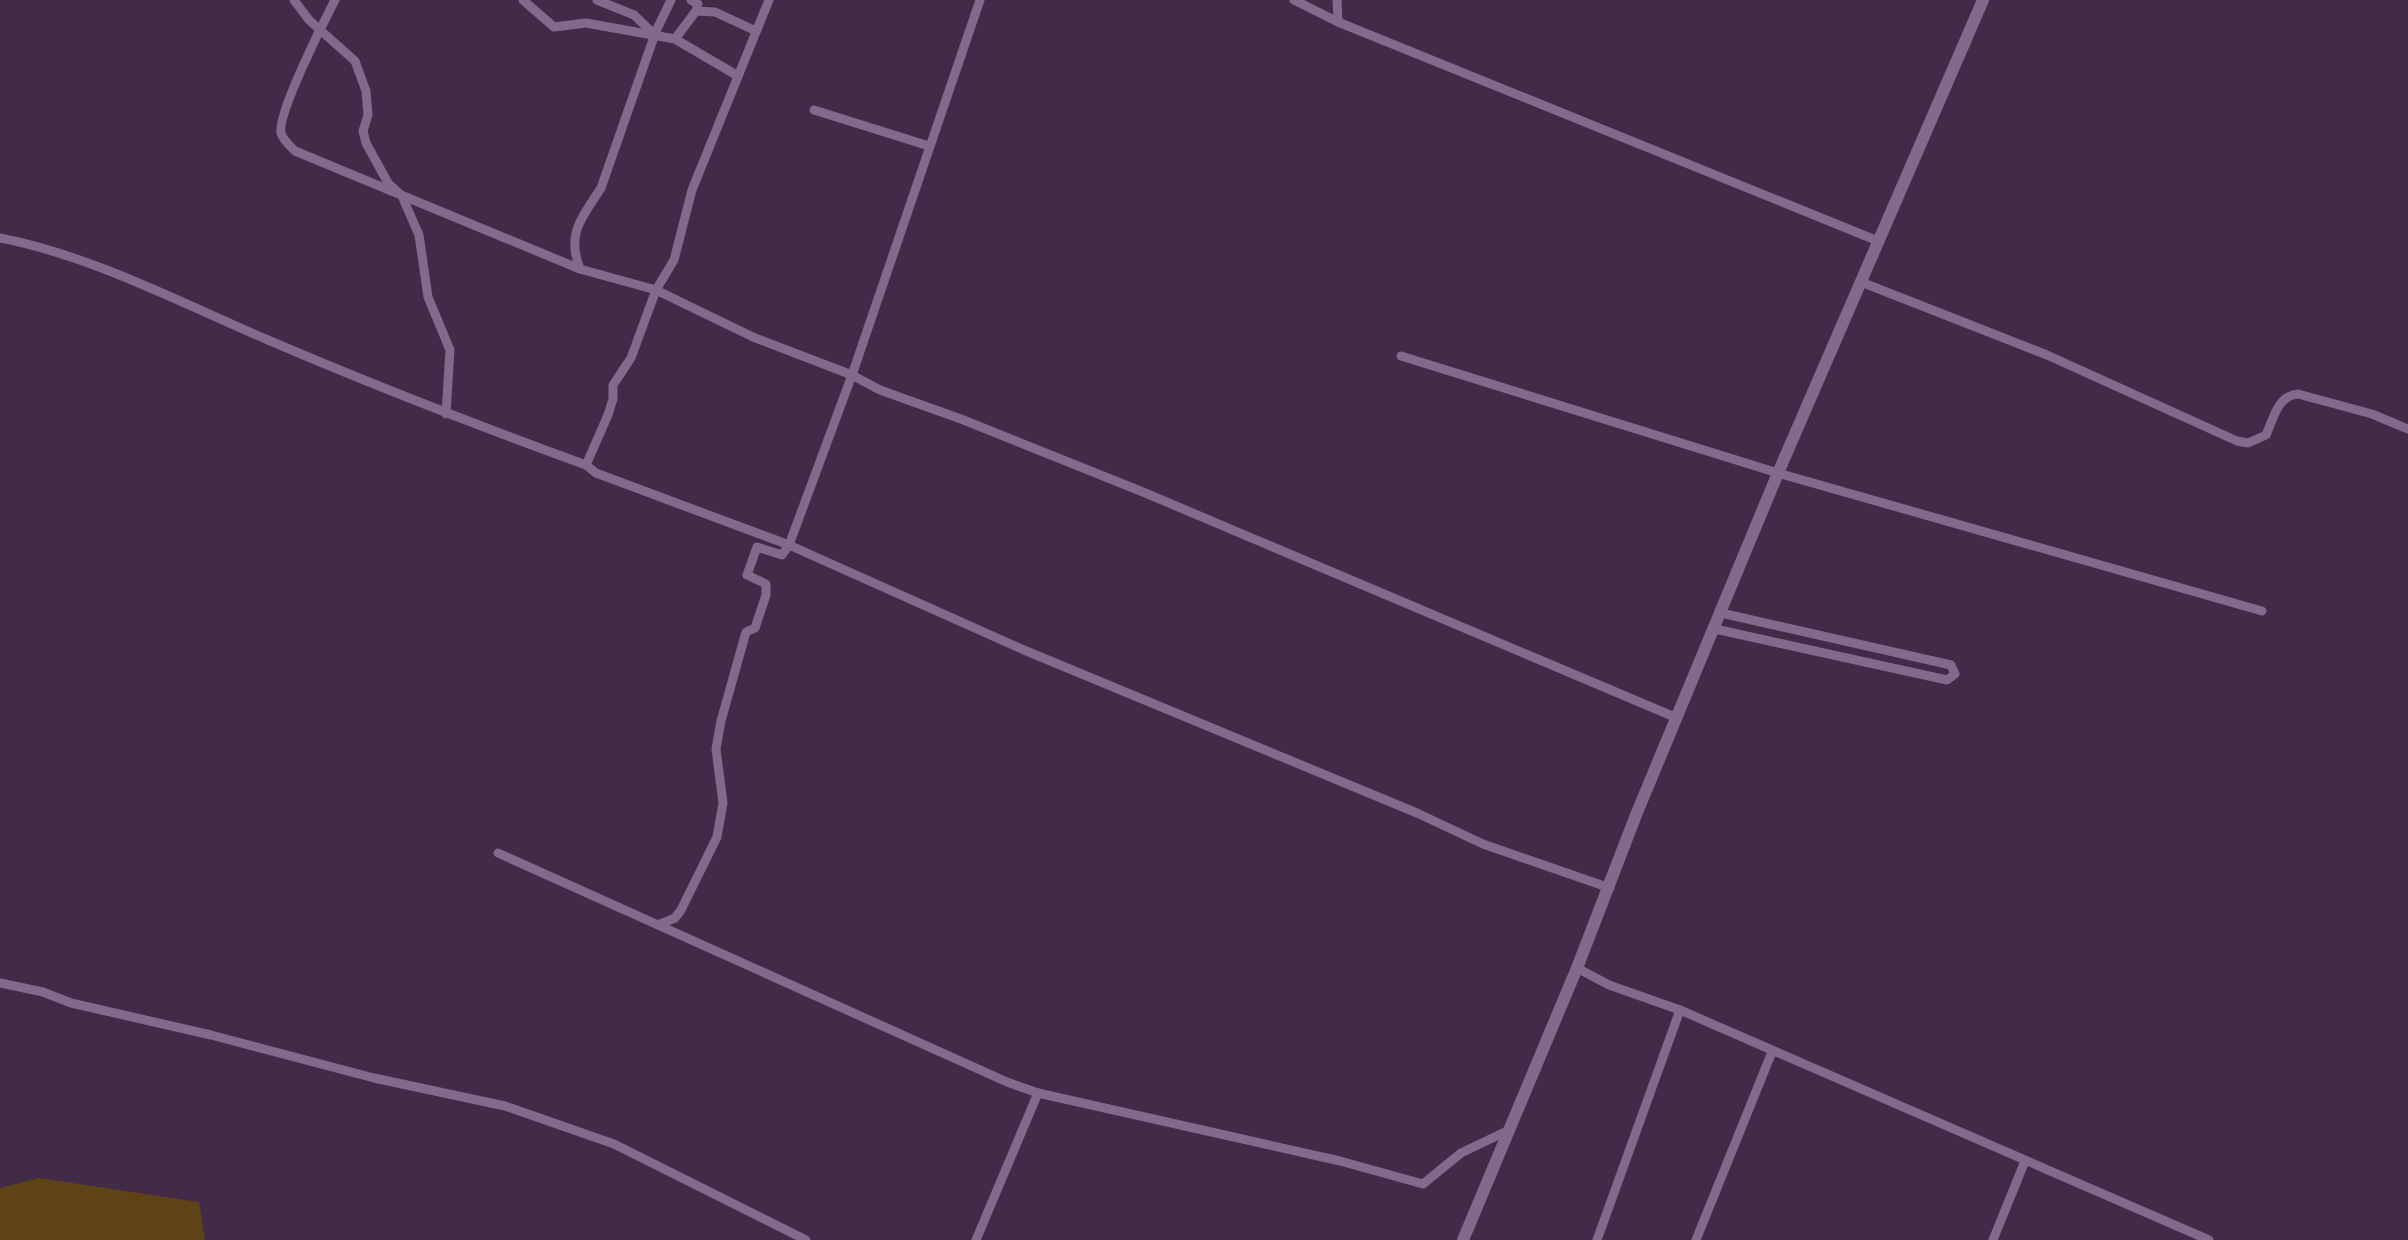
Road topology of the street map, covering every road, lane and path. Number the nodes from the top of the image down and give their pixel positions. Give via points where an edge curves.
1 (294, 0) edge
2 (334, 0) edge
3 (524, 0) edge
4 (597, 0) edge
5 (671, 0) edge
6 (691, 0) edge
7 (769, 0) edge
8 (980, 0) edge
9 (1294, 0) edge
10 (1337, 0) edge
11 (1983, 0) edge
12 (696, 11) junction
13 (1338, 22) junction
14 (320, 30) junction
15 (756, 32) junction
16 (655, 35) junction
17 (675, 39) junction
18 (738, 76) junction
19 (814, 110) dead end
20 (929, 146) junction
21 (402, 196) junction
22 (0, 238) edge
23 (1878, 241) junction
24 (580, 269) junction
25 (1861, 282) junction
26 (656, 290) junction
27 (1401, 356) dead end
28 (852, 375) junction
29 (446, 414) junction
30 (2408, 429) edge
31 (586, 465) junction
32 (1778, 473) junction
33 (789, 545) junction
34 (2262, 611) dead end
35 (1721, 614) junction
36 (1715, 628) junction
37 (1677, 718) junction
38 (498, 853) dead end
39 (1610, 888) junction
40 (658, 925) junction
41 (1577, 968) junction
42 (0, 983) edge
43 (1680, 1010) junction
44 (1772, 1052) junction
45 (1038, 1093) junction
46 (1506, 1131) junction
47 (2025, 1161) junction
48 (806, 1240) edge
49 (976, 1240) edge
50 (1463, 1240) edge
51 (1597, 1240) edge
52 (1696, 1240) edge
53 (1993, 1240) edge
54 (2209, 1240) edge

1 - 14 street
2 - 14 street
3 - 16 street via 554,27 586,23
4 - 16 street via 634,15
5 - 16 street
6 - 12 street via 698,4
7 - 15 street
8 - 20 street
9 - 13 street
10 - 13 street
11 - 23 street
12 - 15 street via 716,12
12 - 17 street
13 - 23 street
14 - 21 street via 355,61 366,91 366,143 388,183
14 - 21 street via 285,112 281,132 286,143 295,151
15 - 18 street
16 - 17 street
16 - 24 street via 601,188 572,241
17 - 18 street
18 - 26 street via 692,190 674,260
19 - 20 street
20 - 28 street
21 - 24 street
21 - 29 street via 419,235 428,297 450,350
22 - 29 street via 37,245 104,270
23 - 25 street
24 - 26 street
25 - 30 street via 2047,355 2237,441 2248,443 2266,435 2280,402 2288,395 2298,394 2372,414
25 - 32 street
26 - 28 street via 753,337
26 - 31 street via 631,358 613,385 608,415
27 - 32 street
28 - 33 street
28 - 37 street via 880,390 1143,492
29 - 31 street
31 - 33 street via 596,473
32 - 34 street
32 - 35 street
33 - 39 street via 1003,641 1483,844
33 - 40 street via 782,555 758,547 747,575 766,584 766,595 755,628 746,632 721,721 716,749 722,819 692,892 675,918
35 - 36 street
35 - 36 street via 1951,665 1955,674 1947,680
36 - 37 street
37 - 39 street
38 - 40 street
39 - 41 street
40 - 45 street
41 - 43 street via 1609,985
41 - 46 street
42 - 48 street via 374,1078 506,1106 614,1144
43 - 44 street
43 - 51 street
44 - 47 street
44 - 52 street
45 - 46 street via 1340,1161 1423,1184 1461,1154
45 - 49 street
46 - 50 street
47 - 53 street
47 - 54 street

